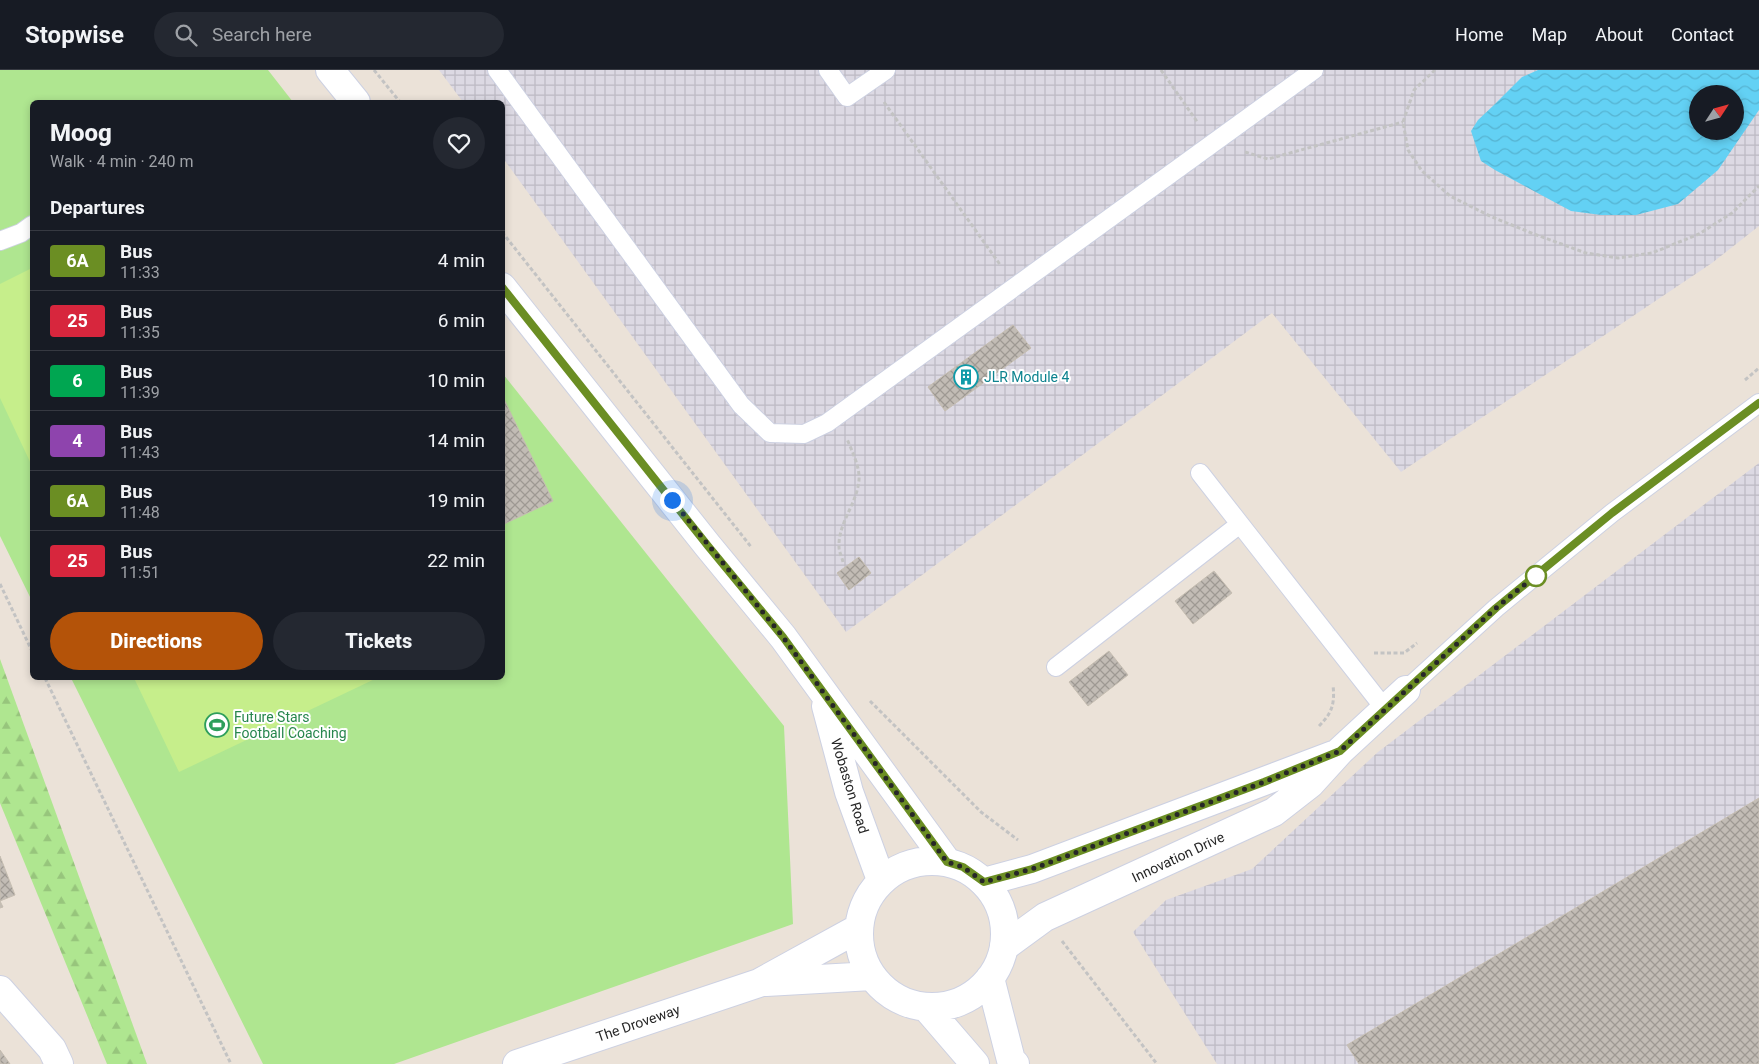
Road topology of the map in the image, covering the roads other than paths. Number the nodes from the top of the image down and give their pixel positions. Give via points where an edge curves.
1 (330, 70) edge
2 (497, 70) edge
3 (828, 70) edge
4 (886, 70) edge
5 (1314, 70) edge
6 (354, 100) edge
7 (30, 226) edge
8 (0, 241) edge
9 (505, 291) edge
10 (1759, 403) edge
11 (1200, 473) dead end
12 (1240, 524) junction
13 (1056, 667) dead end
14 (821, 690) junction
15 (1406, 690) joint
16 (1385, 709) junction
17 (1340, 751) junction
18 (947, 862) junction
19 (881, 880) junction
20 (984, 882) junction
21 (859, 928) junction
22 (1004, 947) junction
23 (872, 976) junction
24 (990, 978) junction
25 (758, 983) junction
26 (0, 990) edge
27 (926, 1007) junction
28 (59, 1064) edge
29 (517, 1064) edge
30 (975, 1064) edge
31 (1015, 1064) edge

1 - 6 street
2 - 5 lane via 741,405 770,433 804,434 835,417
3 - 4 lane via 848,97
7 - 8 lane
9 - 14 street, Wobaston Road via 783,637
10 - 15 lane, Innovation Drive via 1612,513 1496,608
11 - 12 lane
12 - 13 lane
12 - 16 lane
14 - 18 street, Wobaston Road
14 - 19 street, Wobaston Road via 849,792
15 - 16 street, Innovation Drive
16 - 17 street, Innovation Drive
17 - 20 street, Innovation Drive via 1032,869
17 - 22 street, Innovation Drive via 1310,784 1274,812 1045,918
18 - 19 street via 911,863
18 - 20 street via 963,867
19 - 21 street via 862,909
20 - 22 street via 1002,910
21 - 23 street via 859,945
21 - 25 street, The Droveway
22 - 24 street
23 - 25 street, The Droveway
23 - 27 street via 895,997
24 - 27 street via 964,1000
24 - 31 street
25 - 29 street, The Droveway
26 - 28 street via 52,1048
27 - 30 street

